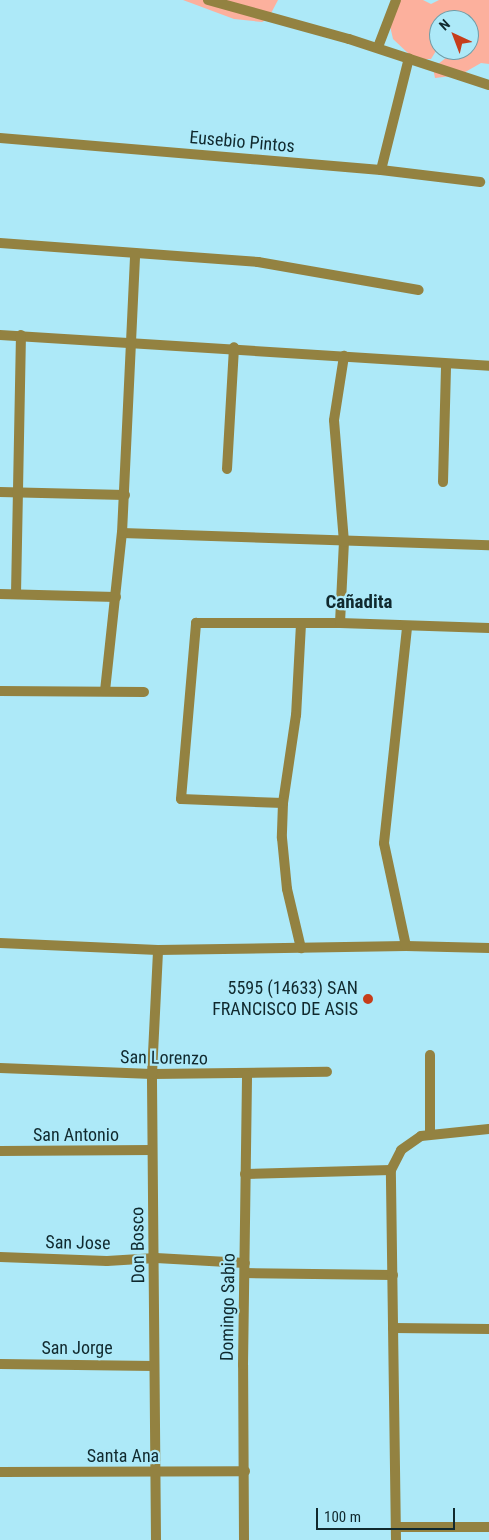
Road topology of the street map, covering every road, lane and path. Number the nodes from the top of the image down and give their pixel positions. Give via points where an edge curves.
1 (208, 0) edge
2 (396, 0) edge
3 (378, 48) junction
4 (409, 58) junction
5 (489, 85) edge
6 (0, 138) edge
7 (381, 170) junction
8 (480, 182) dead end
9 (0, 243) edge
10 (135, 253) junction
11 (419, 290) dead end
12 (0, 335) edge
13 (21, 335) junction
14 (129, 341) junction
15 (234, 347) junction
16 (344, 356) junction
17 (446, 364) junction
18 (489, 366) edge
19 (227, 469) dead end
20 (443, 482) dead end
21 (0, 492) edge
22 (19, 493) junction
23 (124, 495) junction
24 (122, 533) junction
25 (344, 542) junction
26 (489, 545) edge
27 (0, 594) edge
28 (16, 594) junction
29 (116, 597) junction
30 (340, 623) junction
31 (301, 624) junction
32 (407, 627) junction
33 (489, 628) edge
34 (105, 691) junction
35 (0, 692) edge
36 (144, 692) dead end
37 (283, 803) junction
38 (0, 943) edge
39 (406, 946) junction
40 (302, 948) junction
41 (489, 948) edge
42 (158, 950) junction
43 (430, 1054) dead end
44 (0, 1068) edge
45 (327, 1072) dead end
46 (152, 1074) junction
47 (247, 1075) junction
48 (489, 1128) edge
49 (430, 1132) junction
50 (152, 1150) junction
51 (0, 1151) edge
52 (391, 1170) junction
53 (245, 1174) junction
54 (0, 1257) edge
55 (156, 1258) junction
56 (245, 1268) junction
57 (393, 1275) junction
58 (394, 1328) junction
59 (489, 1329) edge
60 (0, 1364) edge
61 (154, 1366) junction
62 (245, 1471) junction
63 (0, 1472) edge
64 (157, 1472) junction
65 (396, 1527) junction
66 (489, 1528) edge
67 (156, 1540) edge
68 (244, 1540) edge
69 (396, 1540) edge

1 - 3 street
2 - 3 street
3 - 4 street
4 - 5 street
4 - 7 street
6 - 7 street, Eusebio Pintos
7 - 8 street, Eusebio Pintos
9 - 10 street
10 - 11 street via 258,262
10 - 14 street
12 - 13 street
13 - 14 street
13 - 22 street
14 - 15 street
14 - 23 street
15 - 16 street
15 - 19 street
16 - 17 street
16 - 25 street via 333,446
17 - 18 street
17 - 20 street
21 - 22 street
22 - 23 street
22 - 28 street
23 - 24 street
24 - 25 street
24 - 29 street
25 - 26 street
25 - 30 street
27 - 28 street
28 - 29 street
29 - 34 street
30 - 31 street
30 - 32 street
31 - 37 street via 296,715
31 - 37 street via 196,623 181,799
32 - 33 street
32 - 39 street via 384,843
34 - 35 street
34 - 36 street
37 - 40 street via 282,838 287,889
38 - 42 street
39 - 40 street
39 - 41 street
40 - 42 street
42 - 46 street, Don Bosco
43 - 49 street
44 - 46 street, San Lorenzo
45 - 47 street, San Lorenzo
46 - 47 street, San Lorenzo
46 - 50 street, Don Bosco
47 - 53 street, Domingo Sabio
48 - 49 street
49 - 52 street via 401,1150
50 - 51 street, San Antonio
50 - 55 street, Don Bosco
52 - 53 street
52 - 57 street
53 - 56 street, Domingo Sabio
54 - 55 street, San Jose via 107,1261
55 - 56 street, San Jose
55 - 61 street, Don Bosco
56 - 57 street, San Jose
56 - 62 street, Domingo Sabio
57 - 58 street
58 - 59 street
58 - 65 street via 392,1412
60 - 61 street, San Jorge
61 - 64 street, Don Bosco
62 - 64 street, Santa Ana
62 - 68 street, Domingo Sabio
63 - 64 street, Santa Ana
64 - 67 street, Don Bosco
65 - 66 street
65 - 69 street

